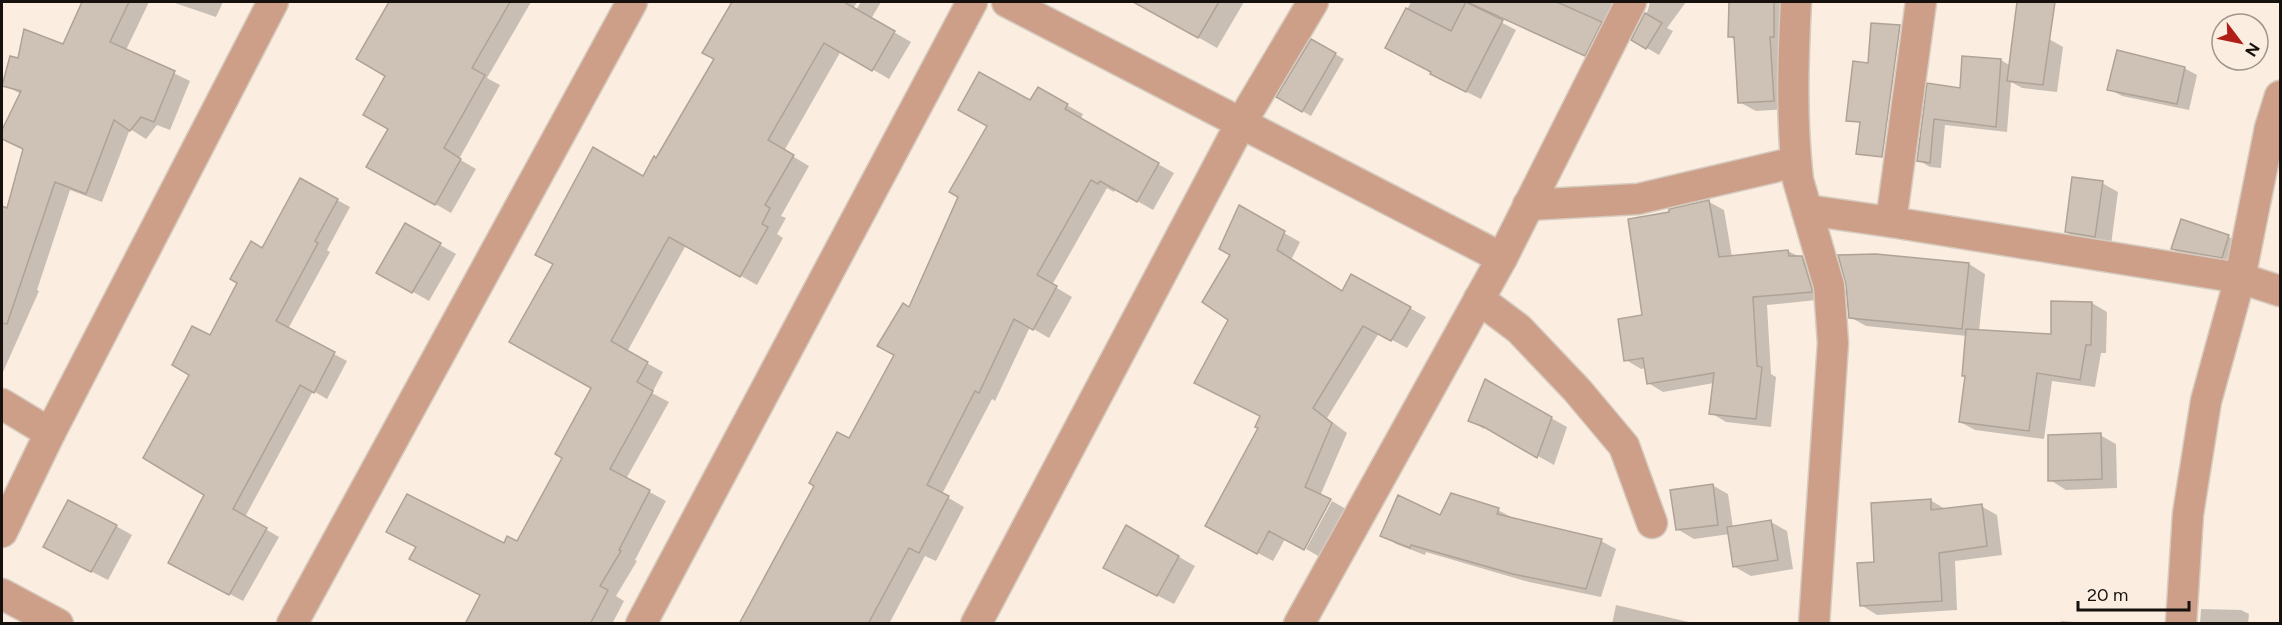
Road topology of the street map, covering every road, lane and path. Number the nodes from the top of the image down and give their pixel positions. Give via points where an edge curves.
1 (273, 2) edge
2 (632, 2) edge
3 (972, 2) edge
4 (1007, 2) edge
5 (1313, 2) edge
6 (1631, 2) edge
7 (1796, 2) edge
8 (1921, 2) edge
9 (2280, 96) edge
10 (1242, 123) junction
11 (1796, 162) junction
12 (1528, 205) junction
13 (1807, 210) junction
14 (1892, 222) junction
15 (1502, 258) junction
16 (2240, 278) junction
17 (2280, 291) edge
18 (1479, 299) junction
19 (2, 404) edge
20 (50, 432) junction
21 (1652, 523) dead end
22 (2, 532) edge
23 (2, 594) edge
24 (58, 624) edge
25 (292, 624) edge
26 (640, 624) edge
27 (976, 624) edge
28 (1299, 624) edge
29 (1814, 624) edge
30 (2181, 624) edge

1 - 20 street
2 - 25 street
3 - 26 street
4 - 10 street
5 - 10 street
6 - 12 street
7 - 11 street
8 - 14 street
9 - 16 street
10 - 15 street
10 - 27 street
11 - 12 street via 1638,199
11 - 13 street
12 - 15 street
13 - 14 street
13 - 29 street via 1829,286 1833,343
14 - 16 street
15 - 18 street
16 - 17 street
16 - 30 street via 2206,401 2188,514
18 - 21 street via 1519,329 1624,446
18 - 28 street
19 - 20 street
20 - 22 street
23 - 24 street

